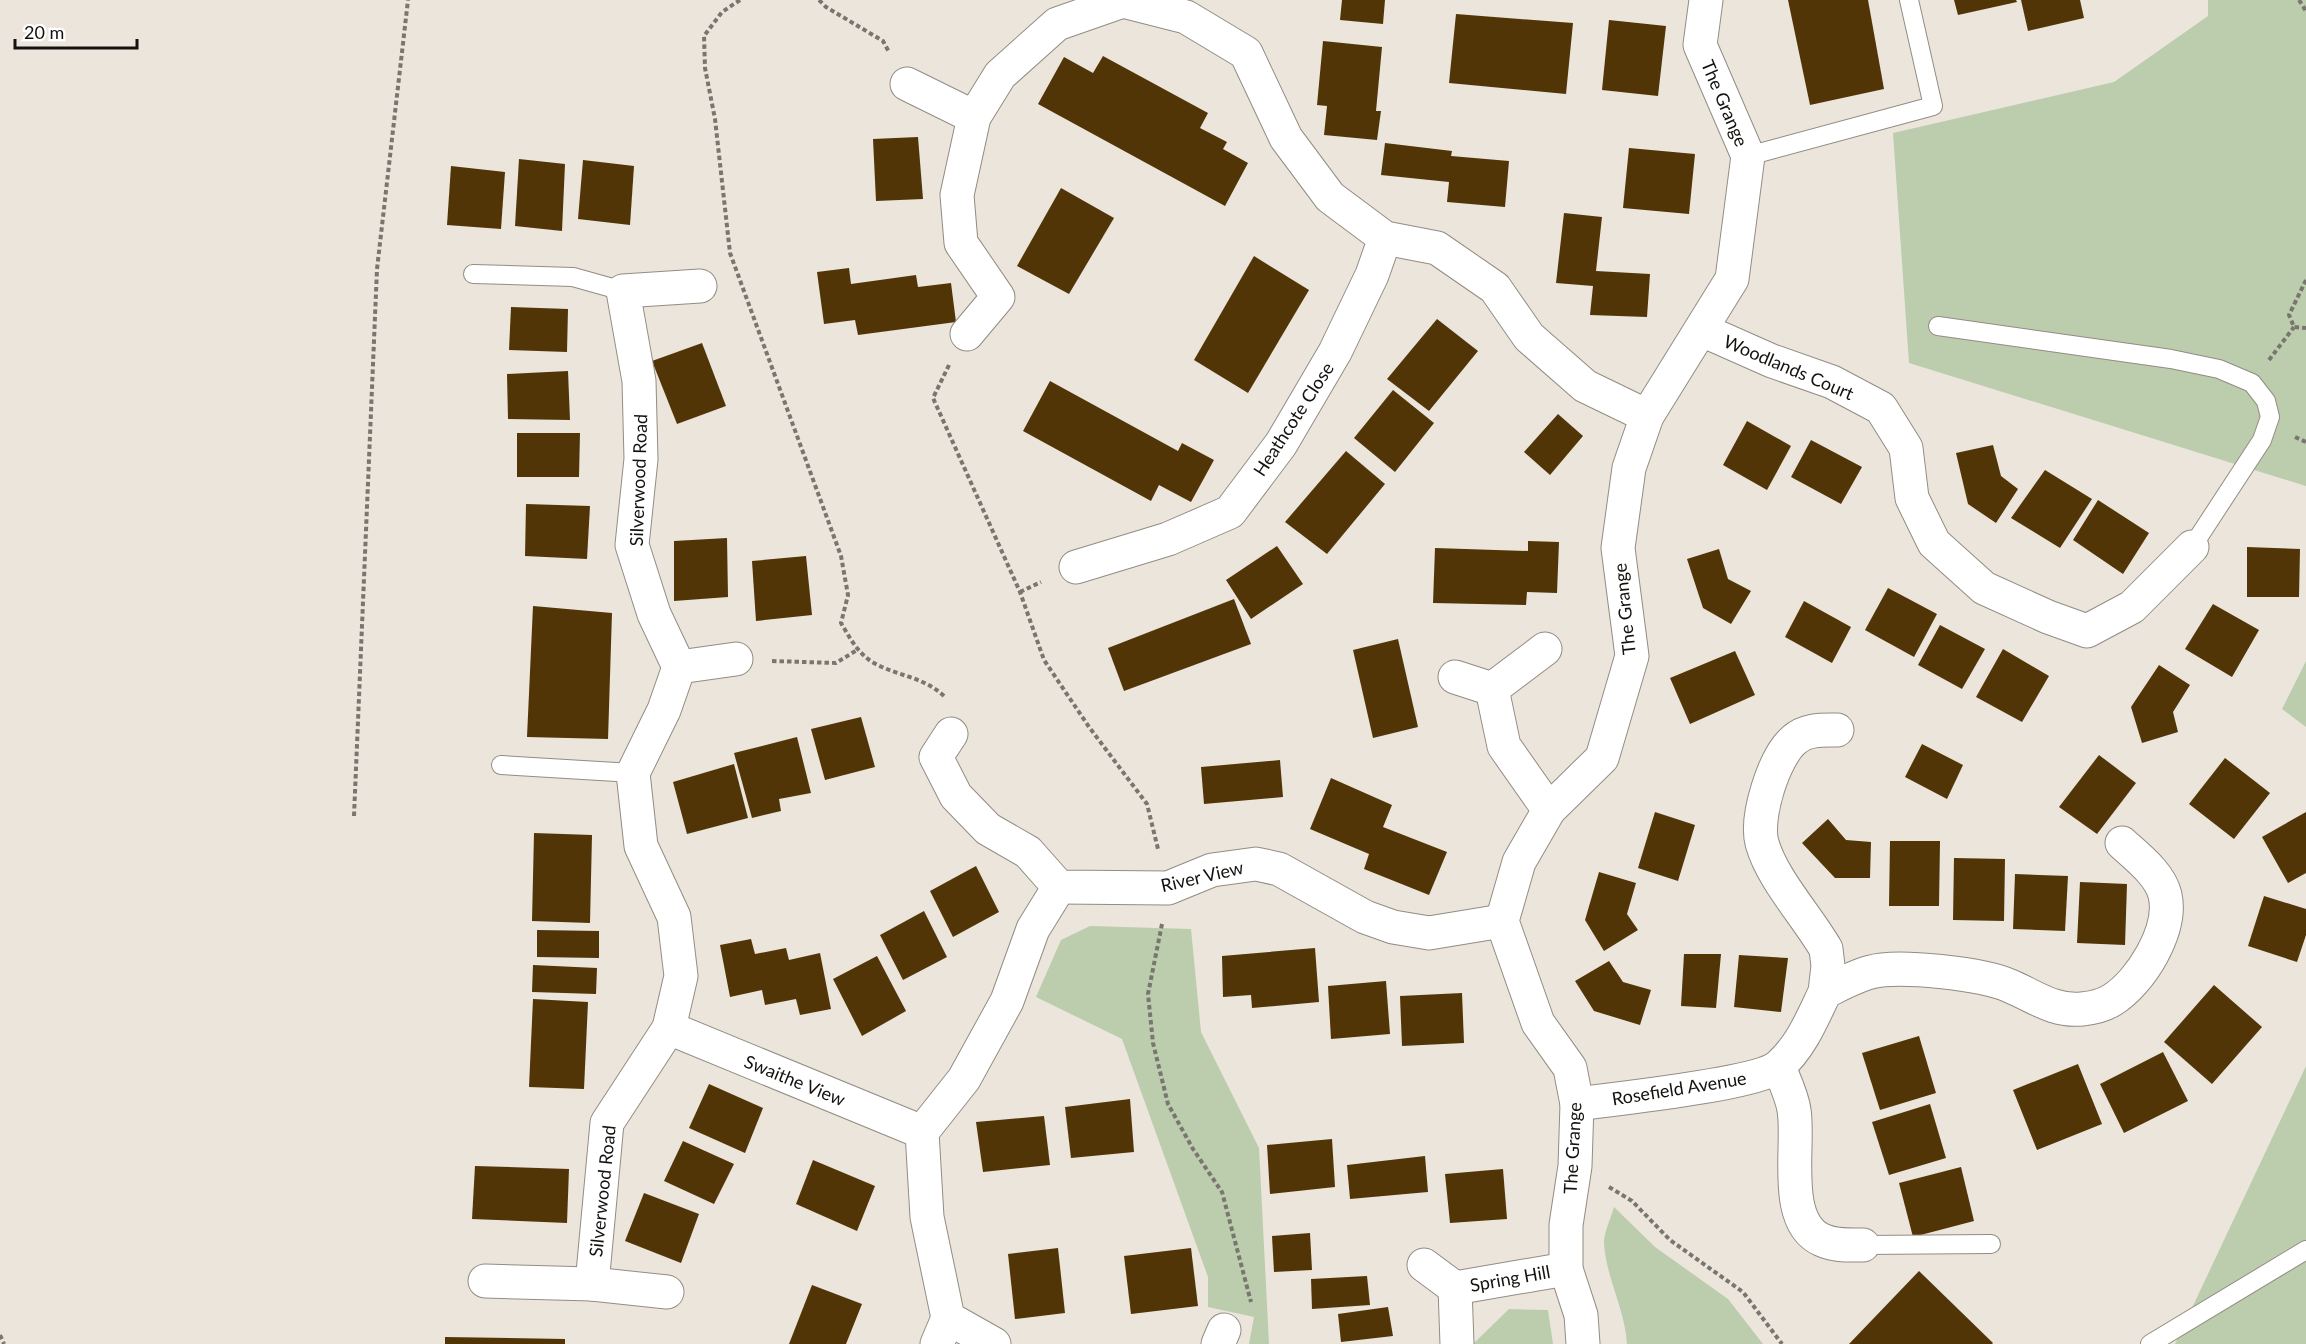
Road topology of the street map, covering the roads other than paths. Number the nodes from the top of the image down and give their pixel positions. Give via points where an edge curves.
1 (1706, 0) edge
2 (1909, 0) edge
3 (1123, 1) edge
4 (907, 84) road end
5 (974, 117) junction
6 (1748, 156) junction
7 (1385, 238) junction
8 (472, 274) dead end
9 (700, 286) dead end
10 (623, 291) junction
11 (1938, 326) dead end
12 (1702, 330) junction
13 (968, 334) road end
14 (1647, 416) junction
15 (2192, 547) joint
16 (1076, 567) dead end
17 (1545, 649) dead end
18 (736, 659) road end
19 (679, 667) junction
20 (1455, 677) dead end
21 (1492, 689) junction
22 (1837, 730) dead end
23 (951, 734) road end
24 (501, 765) dead end
25 (633, 773) junction
26 (1550, 810) junction
27 (2122, 843) dead end
28 (1059, 887) junction
29 (1502, 921) junction
30 (1825, 992) junction
31 (669, 1028) junction
32 (1779, 1066) junction
33 (1577, 1104) junction
34 (922, 1132) junction
35 (1991, 1244) dead end
36 (1863, 1245) joint
37 (2306, 1250) edge
38 (1424, 1266) dead end
39 (1566, 1269) junction
40 (485, 1281) dead end
41 (592, 1284) junction
42 (1455, 1288) junction
43 (667, 1292) dead end
44 (943, 1331) edge
45 (994, 1344) edge
46 (1457, 1344) edge
47 (1583, 1344) edge
48 (2150, 1344) edge

1 - 6 street, The Grange via 1700,45
2 - 6 lane via 1933,106
3 - 5 street via 1057,24 1000,75
3 - 7 street via 1186,17 1246,53 1286,138 1330,197
4 - 5 street
5 - 13 street via 957,195 961,243 998,297
6 - 12 street, The Grange via 1732,279
7 - 14 street via 1437,248 1495,288 1529,337 1585,386
7 - 16 street, Heathcote Close via 1335,352 1281,444 1230,512 1168,539
8 - 10 lane via 573,277
9 - 10 street
10 - 19 street, Silverwood Road via 639,381 641,459 632,545 654,614
11 - 15 lane via 2171,359 2219,369 2252,383 2266,401 2270,417 2262,440
12 - 14 street, The Grange
12 - 15 street, Woodlands Court via 1832,382 1881,408 1906,448 1912,498 1934,543 1984,588 2048,618 2087,631 2133,607
14 - 26 street, The Grange via 1629,468 1618,548 1632,656 1602,758
17 - 21 street
18 - 19 street
19 - 25 street via 664,710
20 - 21 street
21 - 26 street via 1504,746
22 - 30 street via 1812,730 1794,739 1781,756 1762,812 1761,841 1769,860 1826,949
23 - 28 street via 936,757 956,796 987,829 1028,852
24 - 25 lane
25 - 31 street, Silverwood Road via 640,846 674,917 681,976
26 - 29 street, The Grange via 1519,862
27 - 30 street via 2156,876 2165,896 2163,929 2147,964 2111,1000 2062,1009 1990,979 1893,969 1872,971
28 - 29 street, River View via 1167,888 1212,870 1256,864 1290,873 1365,917 1393,927 1429,933
28 - 34 street via 1033,929 1007,1000 964,1079
29 - 33 street, The Grange via 1538,1023 1570,1068
30 - 32 street via 1808,1029
31 - 34 street, Swaithe View
31 - 41 street, Silverwood Road via 607,1123
32 - 33 street, Rosefield Avenue via 1746,1079
32 - 36 street via 1794,1109 1793,1179 1804,1222 1820,1240
33 - 39 street, The Grange
34 - 44 street via 927,1217
35 - 36 lane
37 - 48 lane
38 - 42 street, Spring Hill
39 - 42 street, Spring Hill
39 - 47 street, The Grange via 1581,1315
40 - 41 street
41 - 43 street
42 - 46 street, Spring Hill
44 - 45 street

